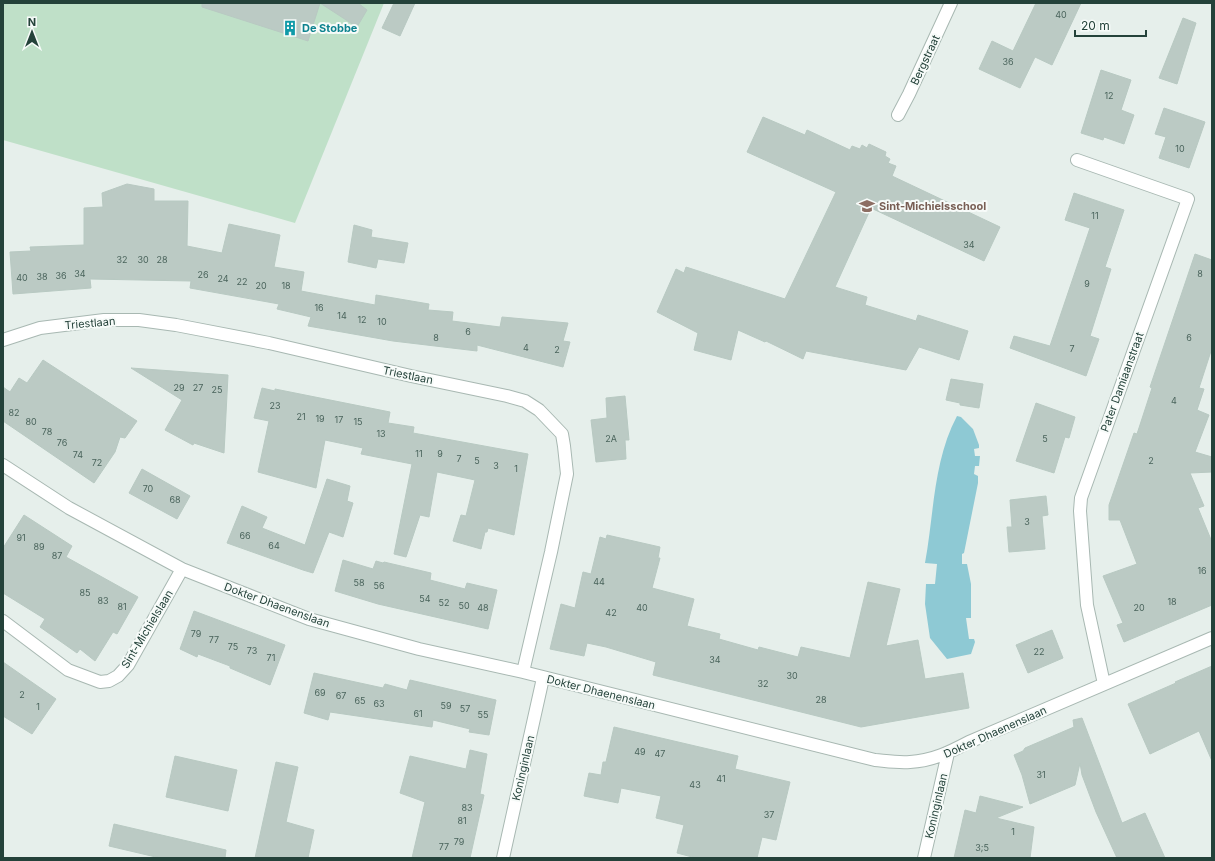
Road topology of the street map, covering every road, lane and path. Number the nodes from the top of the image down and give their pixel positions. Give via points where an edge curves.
1 (951, 3) edge
2 (898, 115) dead end
3 (1077, 160) dead end
4 (3, 340) edge
5 (3, 465) edge
6 (182, 569) junction
7 (3, 621) edge
8 (1212, 638) edge
9 (523, 672) junction
10 (543, 678) junction
11 (1104, 684) junction
12 (948, 753) junction
13 (503, 858) edge
14 (924, 858) edge

1 - 2 street, Bergstraat
3 - 11 street, Pater Damiaanstraat via 1188,199 1081,498 1087,605
4 - 9 street, Triestlaan via 40,328 104,320 139,320 269,343 525,401 539,410 562,434 567,474
5 - 6 street, Dokter Dhaenenslaan via 69,508
6 - 7 street, Sint-Michielslaan via 128,665 109,681 100,682 68,670
6 - 9 street, Dokter Dhaenenslaan via 310,619 419,649
8 - 11 street, Dokter Dhaenenslaan
9 - 10 street, Dokter Dhaenenslaan
10 - 12 street, Dokter Dhaenenslaan via 875,760 909,762
10 - 13 street, Koninginlaan
11 - 12 street, Dokter Dhaenenslaan
12 - 14 street, Koninginlaan

